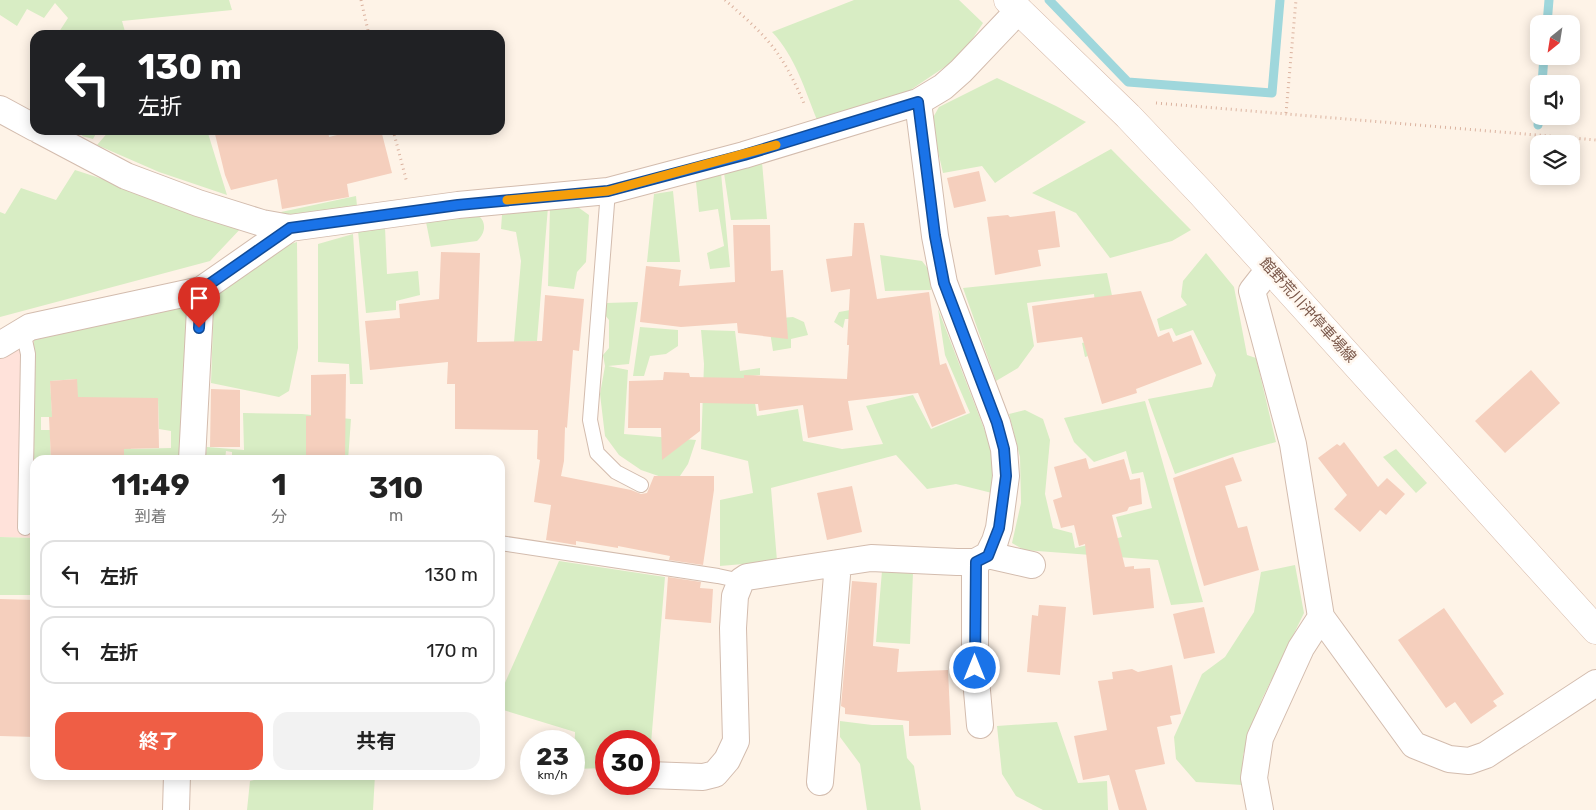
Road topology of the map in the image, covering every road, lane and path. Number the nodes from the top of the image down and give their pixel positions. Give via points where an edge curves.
1 (361, 0) edge
2 (725, 0) edge
3 (1296, 0) edge
4 (1014, 5) edge
5 (368, 30) edge
6 (918, 102) junction
7 (0, 110) edge
8 (1286, 113) junction
9 (1128, 116) junction
10 (30, 125) edge
11 (816, 133) junction
12 (48, 135) edge
13 (394, 135) edge
14 (1596, 140) edge
15 (608, 191) junction
16 (414, 211) junction
17 (290, 228) junction
18 (1270, 268) junction
19 (201, 290) junction
20 (23, 331) junction
21 (0, 345) edge
22 (192, 455) edge
23 (641, 485) dead end
24 (24, 528) dead end
25 (505, 544) edge
26 (982, 559) junction
27 (838, 563) junction
28 (1032, 565) dead end
29 (741, 581) junction
30 (1321, 618) junction
31 (1596, 630) edge
32 (1596, 683) edge
33 (980, 725) dead end
34 (660, 775) edge
35 (177, 780) edge
36 (820, 782) dead end
37 (176, 810) edge
38 (1260, 810) edge

1 - 5 path
2 - 11 path via 754,26 779,56 798,89
3 - 8 path
4 - 6 street via 961,71
4 - 9 main road, 館野荒川沖停車場線
6 - 11 street
6 - 26 street via 944,283 1004,449 1006,476 999,528
7 - 10 street
8 - 9 path via 1157,102
8 - 14 path
9 - 18 main road, 館野荒川沖停車場線
11 - 15 street
12 - 17 street via 126,176 198,203 262,223
13 - 16 path
15 - 16 street
15 - 23 lane via 590,420 596,453 616,472
16 - 17 street
17 - 19 street
18 - 30 street via 1252,291 1293,444
18 - 31 main road, 館野荒川沖停車場線
19 - 20 street
19 - 22 street
20 - 21 street
20 - 24 lane via 28,354
25 - 29 lane
26 - 27 street via 957,562 871,558
26 - 28 street
26 - 33 street via 975,668
27 - 29 street via 747,577
27 - 36 street
29 - 34 street via 735,596 733,628 736,741 728,760 715,774 703,777
30 - 32 street via 1414,745 1449,759 1470,761 1486,755
30 - 38 street via 1301,648 1260,738 1254,778
35 - 37 street

